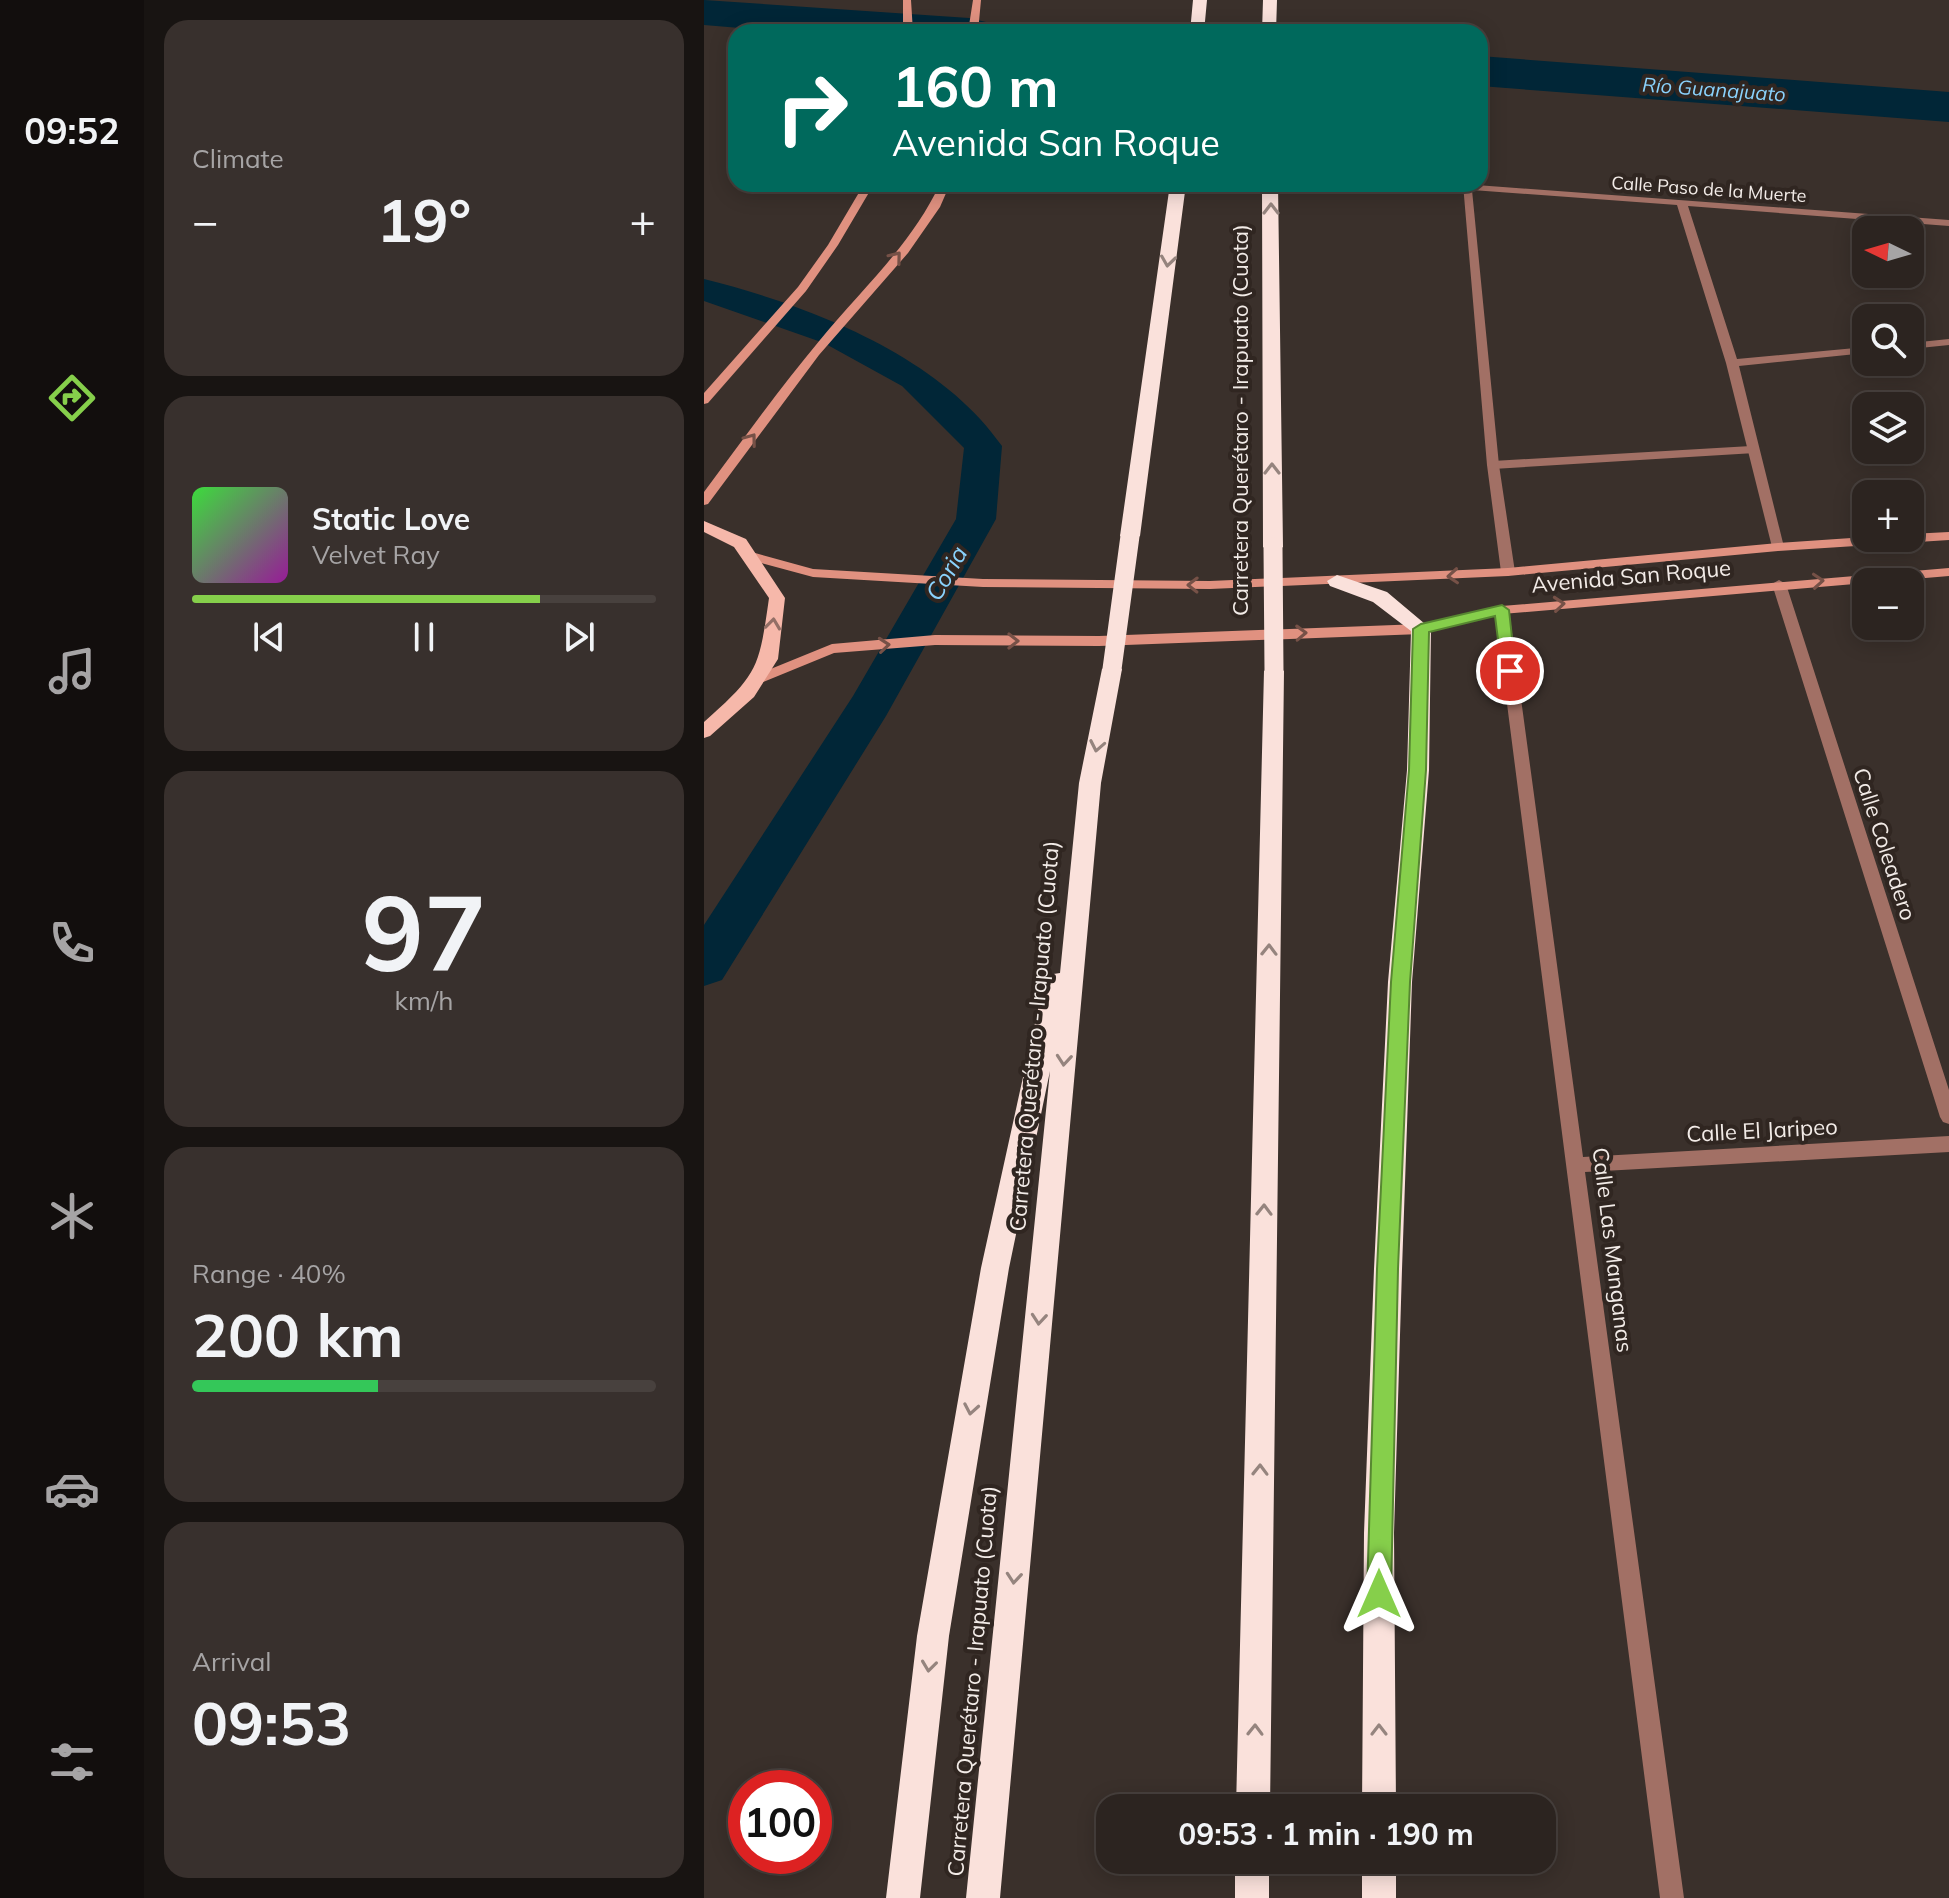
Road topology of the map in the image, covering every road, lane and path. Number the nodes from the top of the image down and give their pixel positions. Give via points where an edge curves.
1 (907, 0) edge
2 (1200, 0) edge
3 (1270, 0) edge
4 (976, 2) edge
5 (908, 24) edge
6 (974, 24) edge
7 (1198, 24) edge
8 (1269, 24) edge
9 (1488, 188) edge
10 (865, 192) edge
11 (942, 192) edge
12 (1177, 192) edge
13 (1270, 192) edge
14 (1468, 192) edge
15 (1681, 202) junction
16 (1949, 223) edge
17 (1949, 342) edge
18 (1924, 345) edge
19 (1852, 351) edge
20 (1732, 363) junction
21 (704, 400) edge
22 (1751, 450) junction
23 (1493, 465) junction
24 (704, 501) edge
25 (704, 526) edge
26 (1949, 536) edge
27 (1778, 547) junction
28 (748, 555) junction
29 (1508, 572) junction
30 (1949, 574) edge
31 (1337, 581) junction
32 (1779, 584) junction
33 (1502, 610) junction
34 (1421, 629) junction
35 (756, 680) junction
36 (704, 732) edge
37 (1090, 783) junction
38 (1949, 1117) edge
39 (1949, 1144) edge
40 (1578, 1165) junction
41 (1253, 1794) edge
42 (1379, 1794) edge
43 (1252, 1874) edge
44 (1379, 1874) edge
45 (903, 1898) edge
46 (983, 1898) edge
47 (1252, 1898) edge
48 (1379, 1898) edge
49 (1672, 1898) edge

1 - 5 street
2 - 7 highway
3 - 8 highway
4 - 6 street
9 - 15 street, Calle Paso de la Muerte
10 - 21 street via 840,238 791,305
24 -> 11 street
12 -> 37 highway, Carretera Querétaro - Irapuato (Cuota), bridge via 1112,669
41 -> 13 highway, Carretera Querétaro - Irapuato (Cuota), bridge via 1274,671
14 - 23 street, Calle Paso de la Muerte
15 - 16 street, Calle Paso de la Muerte
15 - 20 street
17 - 18 street
19 - 20 street
20 - 22 street
22 - 23 street
22 - 27 street
23 - 29 street
25 - 28 main road via 740,543
26 - 27 street, Avenida San Roque
27 - 29 street, Avenida San Roque
31 -> 28 street, Avenida San Roque via 983,583 813,573
35 -> 28 main road via 769,659 777,598
29 -> 31 street, Avenida San Roque
32 -> 30 street, Avenida San Roque
31 - 34 highway via 1380,597
33 -> 32 street, Avenida San Roque
32 - 38 street, Calle Coleadero
33 - 34 street, Avenida San Roque
33 - 40 street, Calle Las Manganas
35 -> 34 street, Avenida San Roque via 832,649 935,640 1129,640
42 -> 34 highway via 1379,1533 1388,1269 1400,982 1418,770
35 - 36 main road
37 -> 45 highway via 1050,1020 995,1268 933,1636
37 -> 46 highway, Carretera Querétaro - Irapuato (Cuota)
39 - 40 street, Calle El Jaripeo
40 - 49 street, Calle Las Manganas
43 - 47 highway
44 - 48 highway

